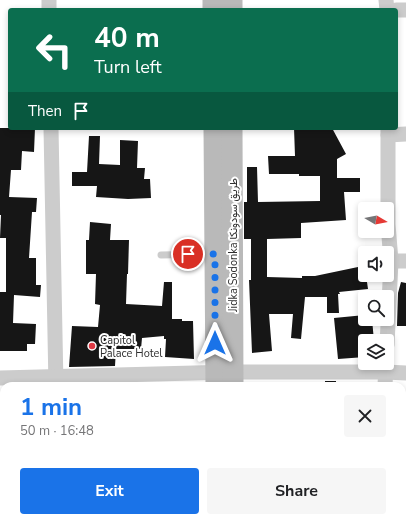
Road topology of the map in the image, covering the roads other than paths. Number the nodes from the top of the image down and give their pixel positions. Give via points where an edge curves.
1 (51, 130) edge
2 (214, 130) edge
3 (232, 130) edge
4 (388, 132) edge
5 (406, 134) edge
6 (215, 254) junction
7 (161, 255) dead end
8 (399, 261) edge
9 (389, 334) edge
10 (406, 373) edge
11 (385, 374) edge
12 (0, 378) edge
13 (224, 379) edge
14 (56, 381) edge

1 - 14 street
2 - 6 main road, Jidka Sodonka طريق سودونكا
3 - 13 main road, Jidka Sodonka طريق سودونكا
4 - 5 street
4 - 8 street via 388,224
6 - 7 lane
6 - 13 main road, Jidka Sodonka طريق سودونكا
8 - 9 street
10 - 11 street
11 - 13 street
12 - 14 street
13 - 14 street

